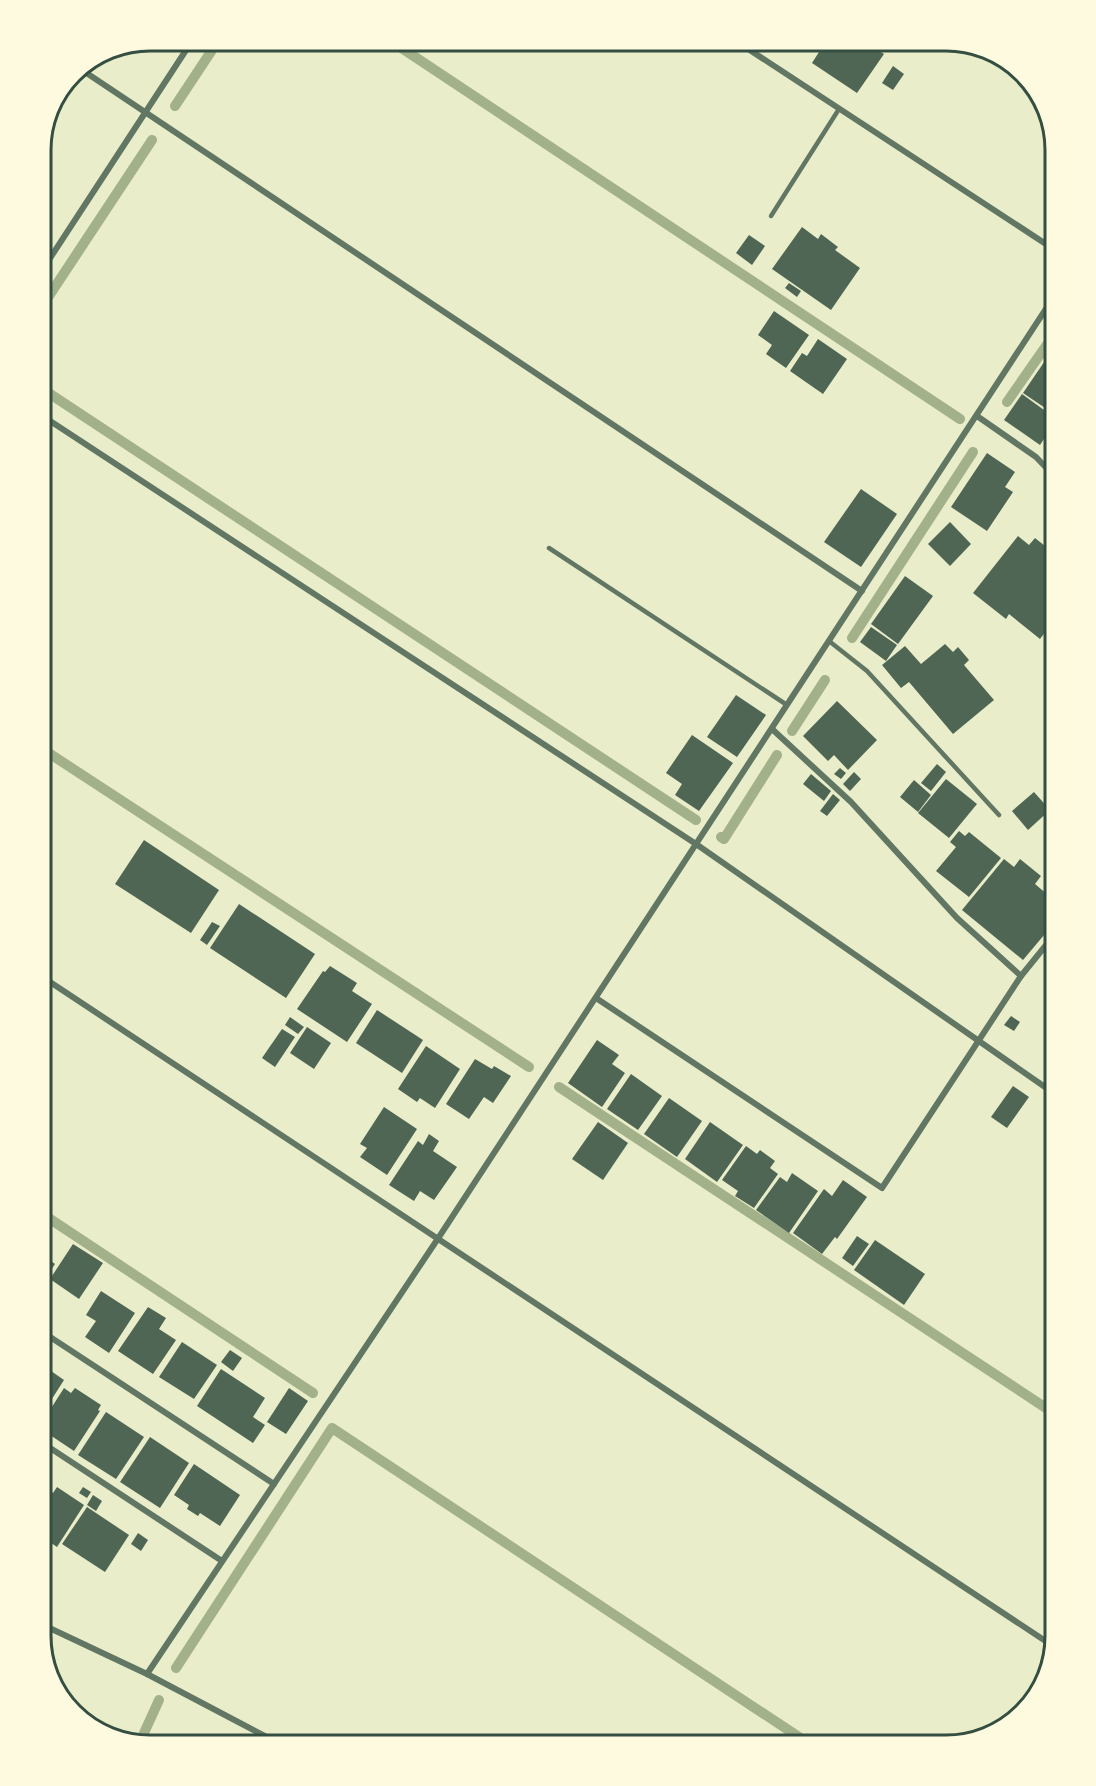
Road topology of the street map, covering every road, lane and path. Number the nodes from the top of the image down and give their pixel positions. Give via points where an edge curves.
1 (185, 51) edge
2 (751, 51) edge
3 (88, 74) edge
4 (839, 109) junction
5 (144, 111) junction
6 (771, 216) dead end
7 (1045, 243) edge
8 (51, 256) edge
9 (1045, 312) edge
10 (977, 416) junction
11 (51, 422) edge
12 (1045, 466) edge
13 (549, 548) dead end
14 (862, 591) junction
15 (829, 641) junction
16 (787, 705) junction
17 (772, 729) junction
18 (999, 815) dead end
19 (696, 844) junction
20 (1045, 947) edge
21 (1021, 976) junction
22 (51, 982) edge
23 (596, 998) junction
24 (980, 1041) junction
25 (1045, 1086) edge
26 (439, 1238) junction
27 (51, 1338) edge
28 (51, 1449) edge
29 (274, 1484) junction
30 (222, 1561) junction
31 (51, 1629) edge
32 (1045, 1640) edge
33 (147, 1674) junction
34 (263, 1735) edge

1 - 5 street
2 - 4 street
3 - 5 street
4 - 6 lane
4 - 7 street
5 - 8 street
5 - 14 street
9 - 10 street
10 - 12 street
10 - 14 street
11 - 19 street
13 - 16 lane
14 - 15 street
15 - 16 street
15 - 18 lane via 867,671
16 - 17 street
17 - 19 street
17 - 21 street via 851,802 957,918
19 - 23 street
19 - 24 street
20 - 21 street
21 - 24 street
22 - 26 street
23 - 24 street via 882,1188
23 - 26 street
24 - 25 street
26 - 29 street
26 - 32 street
27 - 29 street
28 - 30 street
29 - 30 street
30 - 33 street
31 - 33 street
33 - 34 street

